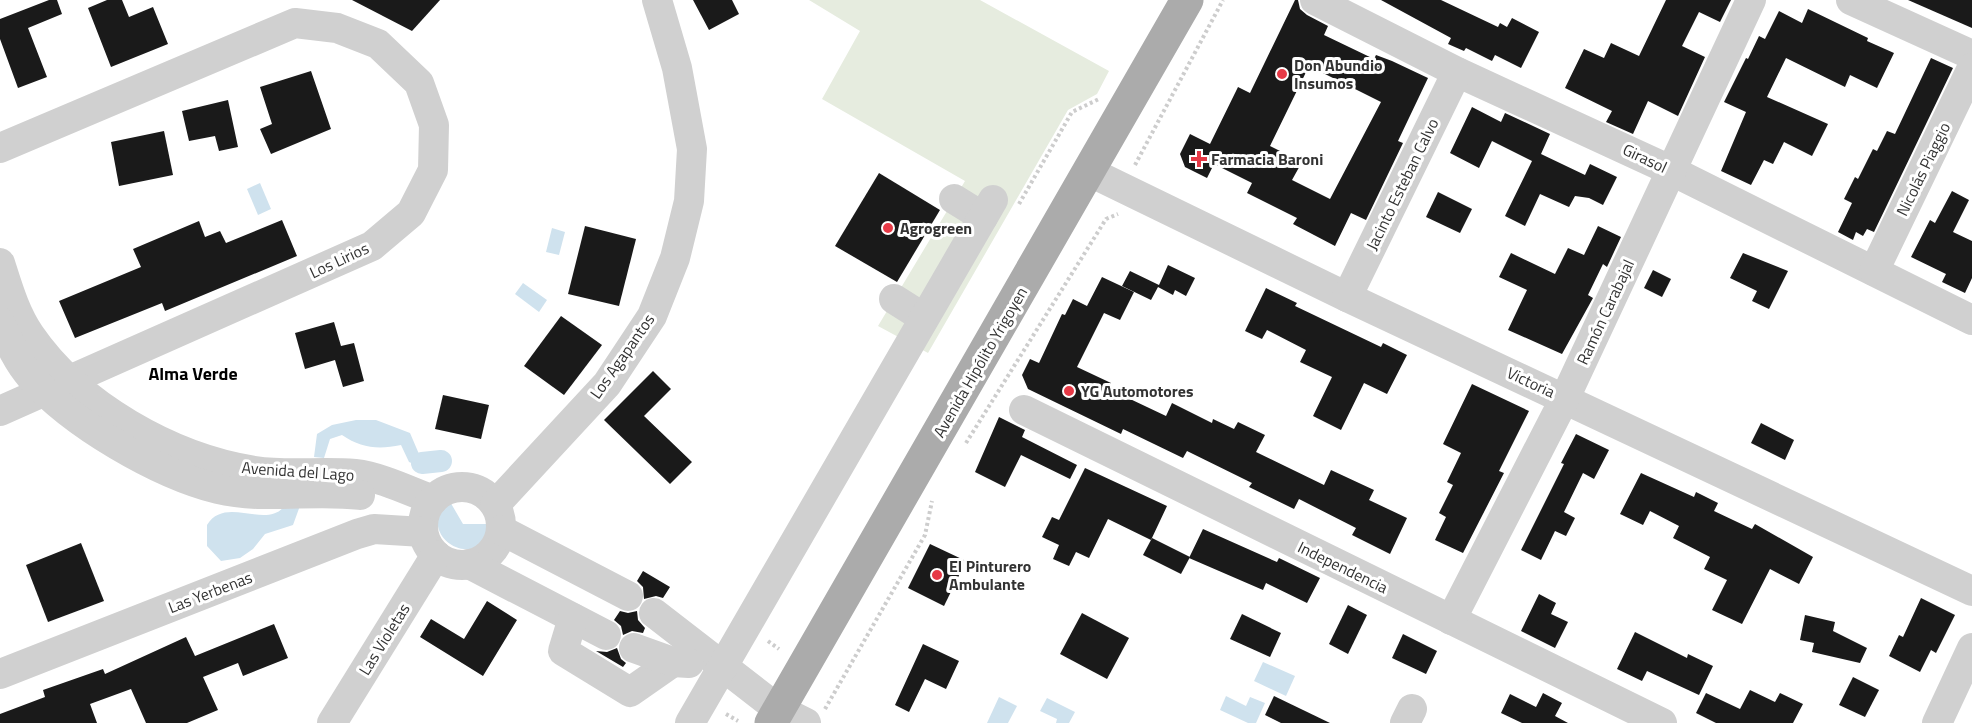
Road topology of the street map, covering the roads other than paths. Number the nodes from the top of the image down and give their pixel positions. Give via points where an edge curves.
1 (657, 0) edge
2 (1187, 0) edge
3 (1315, 0) edge
4 (1751, 0) edge
5 (1851, 0) edge
6 (1972, 54) edge
7 (1972, 68) edge
8 (1457, 72) junction
9 (0, 148) edge
10 (1670, 170) junction
11 (1090, 172) junction
12 (954, 199) dead end
13 (0, 263) edge
14 (1874, 271) junction
15 (1347, 297) junction
16 (894, 299) dead end
17 (924, 318) junction
18 (1972, 320) edge
19 (0, 322) edge
20 (59, 386) junction
21 (1565, 398) junction
22 (1023, 410) dead end
23 (0, 411) edge
24 (498, 517) junction
25 (429, 525) junction
26 (469, 564) junction
27 (1972, 591) edge
28 (628, 596) dead end
29 (654, 614) dead end
30 (573, 618) junction
31 (1451, 620) junction
32 (606, 635) dead end
33 (634, 648) dead end
34 (1972, 648) edge
35 (673, 662) junction
36 (723, 666) junction
37 (0, 674) edge
38 (795, 717) edge
39 (332, 723) edge
40 (690, 723) edge
41 (1662, 723) edge
42 (1937, 723) edge

1 - 24 street, Los Agapantos via 677,68 692,149 689,201 675,258 652,316 607,384
2 - 11 main road, Avenida Hipólito Yrigoyen
3 - 8 street, Girasol
4 - 10 street, Ramón Carabajal
5 - 6 street
7 - 14 street, Nicolás Piaggio
8 - 10 street, Girasol
8 - 15 street, Jacinto Esteban Calvo
9 - 20 street, Los Lirios via 295,23 338,27 378,44 419,82 434,125 433,170 411,213 372,246
10 - 14 street, Girasol
10 - 21 street, Ramón Carabajal
11 - 15 street, Victoria
11 - 38 main road, Avenida Hipólito Yrigoyen
12 - 17 street via 988,209
13 - 20 street, Avenida del Lago via 13,303 53,365
14 - 18 street, Girasol
15 - 21 street, Victoria
16 - 17 street
17 - 36 street
19 - 20 street, Avenida del Lago via 12,351
20 - 23 street, Los Lirios
20 - 25 street, Avenida del Lago via 78,419 161,469 219,489 360,495
21 - 27 street, Victoria
21 - 31 street, Ramón Carabajal
22 - 31 street, Independencia
24 - 25 street via 487,496 465,487 442,492
24 - 26 street via 494,549
24 - 28 street
25 - 26 street, Avenida del Lago via 446,561
25 - 37 street, Las Yerbenas via 357,534
25 - 39 street, Las Violetas
26 - 30 street, Avenida del Lago
29 - 36 street
30 - 32 street, Avenida del Lago
30 - 35 street via 563,651 630,692
31 - 41 street, Independencia
33 - 35 street
34 - 42 street
35 - 36 street
36 - 38 street
36 - 40 street

